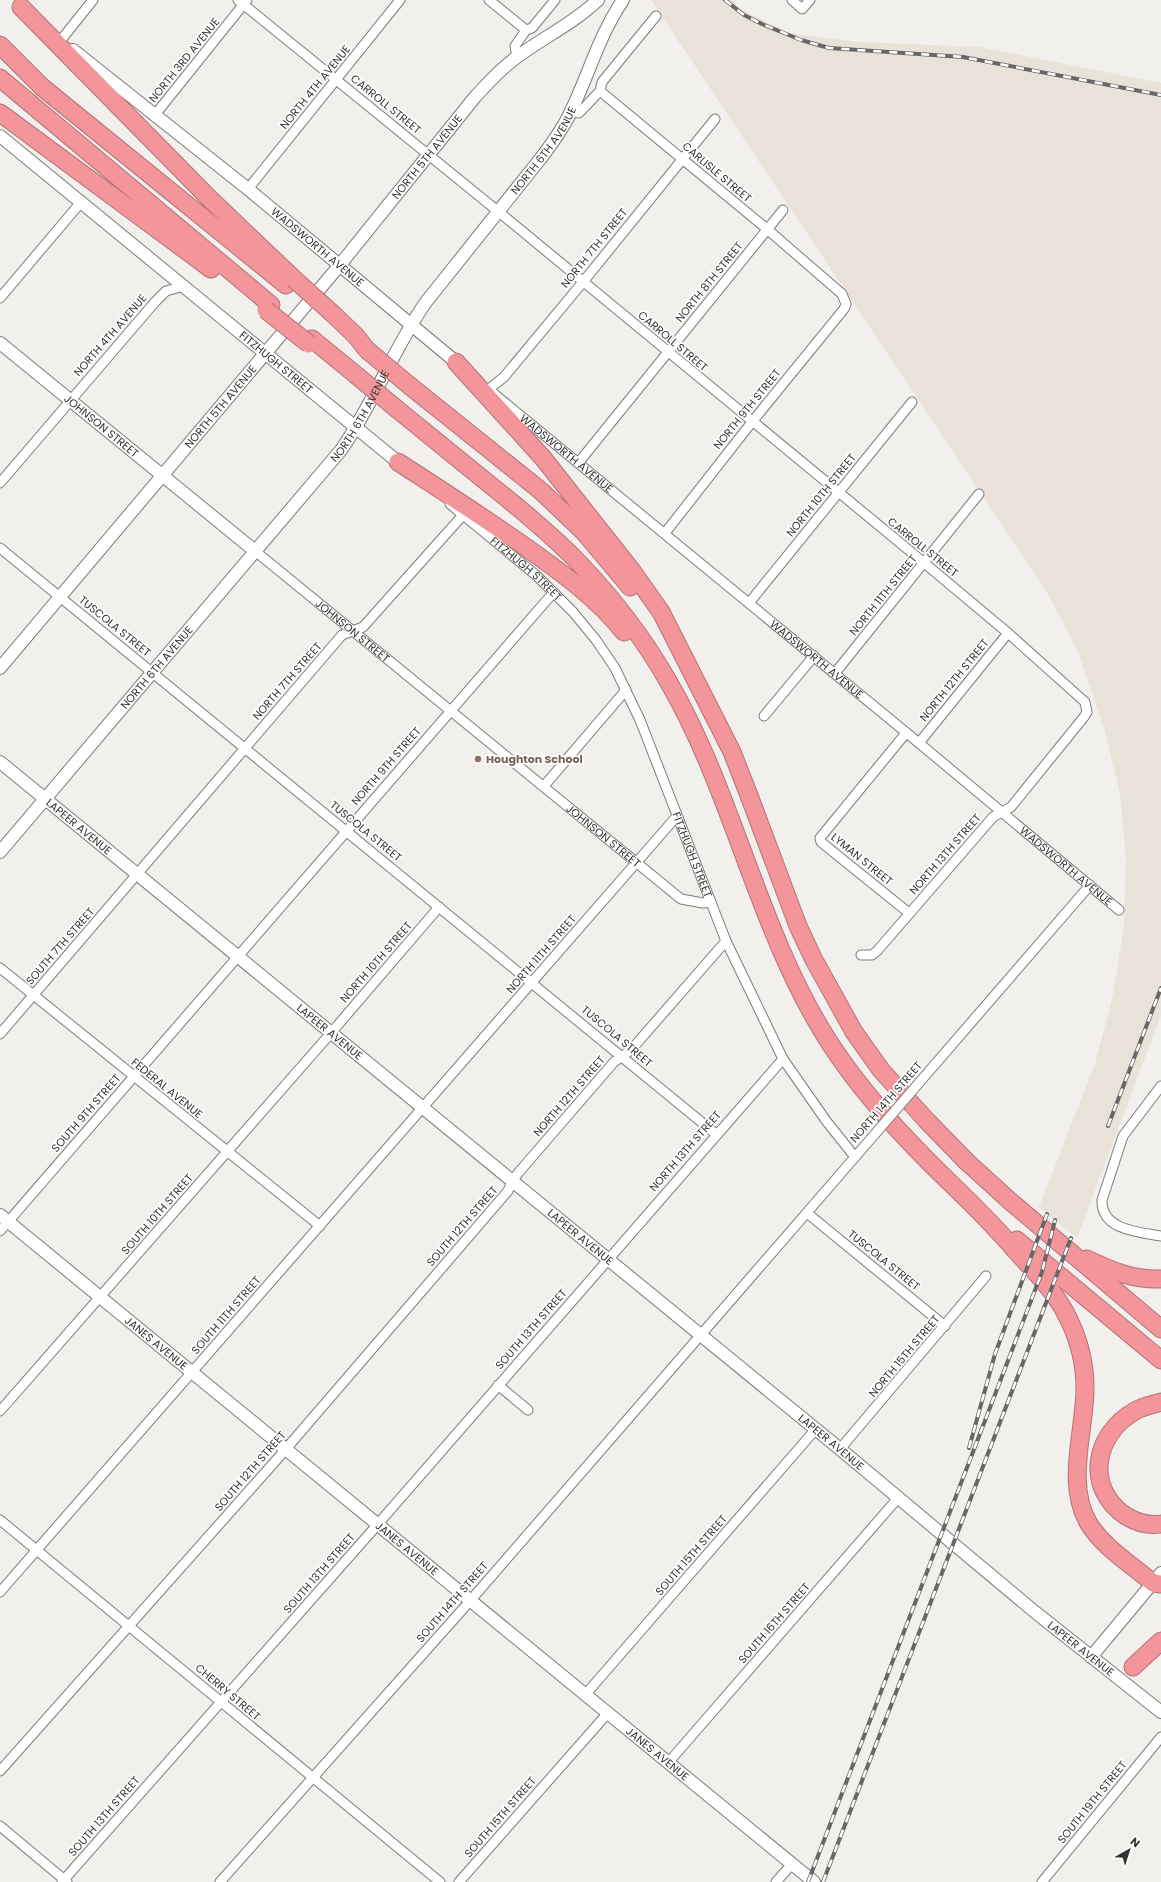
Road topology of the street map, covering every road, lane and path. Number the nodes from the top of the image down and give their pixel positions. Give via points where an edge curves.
1 (93, 0) edge
2 (400, 0) edge
3 (489, 0) edge
4 (555, 0) edge
5 (598, 0) edge
6 (623, 0) edge
7 (792, 0) edge
8 (810, 0) edge
9 (243, 2) edge
10 (16, 4) edge
11 (656, 16) dead end
12 (526, 30) junction
13 (61, 40) junction
14 (0, 45) edge
15 (516, 57) junction
16 (0, 78) edge
17 (336, 79) junction
18 (600, 91) junction
19 (571, 112) junction
20 (0, 113) edge
21 (154, 116) junction
22 (715, 119) dead end
23 (0, 136) edge
24 (429, 155) junction
25 (682, 159) junction
26 (248, 189) junction
27 (82, 201) junction
28 (783, 210) dead end
29 (498, 211) junction
30 (767, 229) junction
31 (339, 266) junction
32 (291, 282) junction
33 (583, 282) junction
34 (184, 286) junction
35 (0, 298) edge
36 (845, 300) joint
37 (269, 308) junction
38 (410, 324) junction
39 (0, 343) edge
40 (667, 352) junction
41 (266, 354) junction
42 (456, 362) junction
43 (489, 389) junction
44 (70, 400) junction
45 (912, 402) dead end
46 (752, 422) junction
47 (358, 427) junction
48 (398, 462) junction
49 (579, 462) junction
50 (163, 476) junction
51 (0, 483) edge
52 (838, 493) junction
53 (979, 494) dead end
54 (462, 515) junction
55 (664, 533) junction
56 (0, 548) edge
57 (255, 551) junction
58 (924, 563) junction
59 (553, 592) junction
60 (60, 597) junction
61 (749, 603) junction
62 (353, 631) junction
63 (1008, 634) junction
64 (814, 656) junction
65 (688, 666) junction
66 (0, 668) edge
67 (153, 672) junction
68 (835, 674) junction
69 (626, 690) junction
70 (679, 702) junction
71 (1087, 706) joint
72 (450, 710) junction
73 (764, 716) dead end
74 (906, 732) junction
75 (919, 743) junction
76 (245, 748) junction
77 (0, 762) edge
78 (544, 786) junction
79 (45, 798) junction
80 (1003, 813) junction
81 (677, 816) junction
82 (346, 830) junction
83 (0, 852) edge
84 (636, 862) junction
85 (138, 874) junction
86 (1090, 885) junction
87 (711, 902) junction
88 (439, 907) junction
89 (1119, 910) dead end
90 (909, 913) junction
91 (726, 941) junction
92 (861, 955) dead end
93 (238, 956) junction
94 (0, 968) edge
95 (532, 982) junction
96 (33, 995) junction
97 (331, 1033) junction
98 (0, 1034) edge
99 (622, 1056) junction
100 (783, 1059) junction
101 (134, 1076) junction
102 (1161, 1086) edge
103 (423, 1108) junction
104 (716, 1134) junction
105 (227, 1152) junction
106 (855, 1157) junction
107 (512, 1181) junction
108 (979, 1210) junction
109 (807, 1213) junction
110 (4, 1218) edge
111 (320, 1226) junction
112 (0, 1231) edge
113 (1161, 1236) edge
114 (1067, 1250) junction
115 (607, 1260) junction
116 (986, 1276) dead end
117 (1161, 1279) edge
118 (100, 1297) junction
119 (945, 1326) junction
120 (1161, 1329) edge
121 (700, 1335) junction
122 (1161, 1360) edge
123 (192, 1373) junction
124 (498, 1385) junction
125 (1161, 1402) edge
126 (528, 1410) dead end
127 (0, 1411) edge
128 (815, 1430) junction
129 (285, 1449) junction
130 (840, 1449) junction
131 (898, 1498) junction
132 (0, 1520) edge
133 (377, 1524) junction
134 (1161, 1524) edge
135 (37, 1550) junction
136 (1158, 1580) edge
137 (0, 1592) edge
138 (470, 1601) junction
139 (128, 1626) junction
140 (1161, 1632) edge
141 (1161, 1641) edge
142 (1091, 1657) junction
143 (1133, 1667) junction
144 (1122, 1680) junction
145 (585, 1695) junction
146 (221, 1702) junction
147 (1161, 1712) edge
148 (607, 1714) junction
149 (1161, 1737) edge
150 (668, 1763) junction
151 (0, 1771) edge
152 (312, 1778) junction
153 (0, 1826) edge
154 (792, 1864) junction
155 (64, 1881) edge
156 (220, 1882) edge
157 (440, 1882) edge
158 (459, 1882) edge
159 (776, 1882) edge
160 (814, 1882) edge
161 (1042, 1882) edge

1 - 13 street
2 - 17 street, NORTH 4TH AVENUE
3 - 12 street
4 - 12 street via 532,28
5 - 15 street, NORTH 5TH AVENUE via 570,23
6 - 19 street, NORTH 6TH AVENUE via 601,37
7 - 8 street via 802,9
9 - 17 street, CARROLL STREET
9 - 21 street, NORTH 3RD AVENUE
10 - 13 street, WADSWORTH AVENUE
10 - 32 highway
11 - 18 street via 602,82
12 - 15 street via 515,46
13 - 21 street, WADSWORTH AVENUE
14 - 32 highway via 42,87
15 - 24 street, NORTH 5TH AVENUE via 490,80
16 - 37 highway
17 - 24 street, CARROLL STREET
17 - 26 street, NORTH 4TH AVENUE
18 - 19 street via 579,113
18 - 25 street, CARLISLE STREET
19 - 29 street, NORTH 6TH AVENUE via 541,158
20 - 37 highway
21 - 26 street, WADSWORTH AVENUE
22 - 25 street, NORTH 7TH STREET
23 - 27 street, FITZHUGH STREET
24 - 29 street, CARROLL STREET
24 - 31 street, NORTH 5TH AVENUE
25 - 30 street, CARLISLE STREET
25 - 33 street, NORTH 7TH STREET
26 - 31 street, WADSWORTH AVENUE
27 - 34 street, FITZHUGH STREET
27 - 35 street
28 - 30 street, NORTH 8TH STREET
29 - 33 street, CARROLL STREET
29 - 38 street, NORTH 6TH AVENUE
30 - 36 street, CARLISLE STREET via 842,294
30 - 40 street, NORTH 8TH STREET
31 - 38 street, WADSWORTH AVENUE
31 - 41 street, NORTH 5TH AVENUE
32 - 65 highway, bridge via 356,336 367,350 410,386 541,491 620,574 656,619
33 - 40 street, CARROLL STREET
33 - 43 street, NORTH 7TH STREET via 504,377
34 - 41 street, FITZHUGH STREET
34 - 44 street, NORTH 4TH AVENUE via 166,291 161,296
36 - 46 street, NORTH 9TH STREET via 844,309
37 - 70 highway, bridge via 527,515 580,564 639,635
38 - 42 street, WADSWORTH AVENUE
38 - 47 street, NORTH 6TH AVENUE
39 - 44 street, JOHNSON STREET
40 - 46 street, CARROLL STREET
40 - 49 street, NORTH 8TH STREET
41 - 47 street, FITZHUGH STREET
41 - 50 street, NORTH 5TH AVENUE
42 - 43 street, WADSWORTH AVENUE
42 - 65 highway via 543,458 632,570 661,612
43 - 49 street, WADSWORTH AVENUE
44 - 50 street, JOHNSON STREET
44 - 51 street, NORTH 4TH AVENUE
45 - 52 street, NORTH 10TH STREET
46 - 52 street, CARROLL STREET
46 - 55 street, NORTH 9TH STREET
47 - 48 street, FITZHUGH STREET
47 - 57 street, NORTH 6TH AVENUE
48 - 54 street, FITZHUGH STREET
48 - 70 highway via 497,526 588,594 619,626
49 - 55 street, WADSWORTH AVENUE
50 - 57 street, JOHNSON STREET
50 - 60 street, NORTH 5TH AVENUE
52 - 58 street, CARROLL STREET
52 - 61 street, NORTH 10TH STREET
53 - 58 street, NORTH 11TH STREET
54 - 59 street, FITZHUGH STREET
54 - 62 street, NORTH 7TH STREET via 363,627
55 - 61 street, WADSWORTH AVENUE
56 - 60 street, TUSCOLA STREET
57 - 62 street, JOHNSON STREET
57 - 67 street, NORTH 6TH AVENUE
58 - 63 street, CARROLL STREET
58 - 68 street, NORTH 11TH STREET
59 - 69 street, FITZHUGH STREET via 596,640
59 - 72 street, NORTH 9TH STREET
60 - 66 street, NORTH 5TH AVENUE
60 - 67 street, TUSCOLA STREET
61 - 64 street, WADSWORTH AVENUE
62 - 72 street, JOHNSON STREET
62 - 76 street, NORTH 7TH STREET via 342,635
63 - 71 street, CARROLL STREET via 1082,698
63 - 75 street, NORTH 12TH STREET
64 - 68 street, WADSWORTH AVENUE
64 - 73 street
65 - 114 highway via 732,752 798,926 854,1032 881,1070 951,1146
67 - 76 street, TUSCOLA STREET
67 - 79 street, NORTH 6TH AVENUE
68 - 74 street, WADSWORTH AVENUE
69 - 78 street
69 - 81 street, FITZHUGH STREET
70 - 108 highway via 712,772 764,906 805,1001 829,1042 855,1079 926,1158
71 - 80 street, NORTH 13TH STREET via 1084,717 1012,807
72 - 78 street, JOHNSON STREET
72 - 82 street, NORTH 9TH STREET
74 - 75 street, WADSWORTH AVENUE
74 - 90 street, LYMAN STREET via 820,838 821,842
75 - 80 street, WADSWORTH AVENUE
76 - 82 street, TUSCOLA STREET
76 - 85 street, NORTH 7TH STREET
77 - 79 street, LAPEER AVENUE
78 - 84 street, JOHNSON STREET
79 - 83 street, NORTH 6TH AVENUE
79 - 85 street, LAPEER AVENUE
80 - 86 street, WADSWORTH AVENUE
80 - 90 street, NORTH 13TH STREET via 993,817
81 - 84 street, NORTH 11TH STREET
81 - 87 street, FITZHUGH STREET
82 - 88 street, TUSCOLA STREET
82 - 93 street, NORTH 9TH STREET
84 - 87 street, JOHNSON STREET via 681,899
84 - 95 street, NORTH 11TH STREET
85 - 93 street, LAPEER AVENUE
85 - 96 street, SOUTH 7TH STREET
86 - 89 street, WADSWORTH AVENUE
86 - 106 street, NORTH 14TH STREET, bridge
87 - 91 street, FITZHUGH STREET
88 - 95 street, TUSCOLA STREET
88 - 97 street, NORTH 10TH STREET
90 - 92 street, NORTH 13TH STREET via 877,951 872,955
91 - 99 street, NORTH 12TH STREET via 631,1050
91 - 100 street, FITZHUGH STREET
93 - 97 street, LAPEER AVENUE
93 - 101 street, SOUTH 9TH STREET
94 - 96 street, FEDERAL AVENUE
95 - 99 street, TUSCOLA STREET
95 - 103 street, NORTH 11TH STREET
96 - 98 street, SOUTH 7TH STREET
96 - 101 street, FEDERAL AVENUE
97 - 103 street, LAPEER AVENUE
97 - 105 street, SOUTH 10TH STREET
99 - 104 street, TUSCOLA STREET
99 - 107 street, NORTH 12TH STREET via 614,1062
100 - 104 street, NORTH 13TH STREET
100 - 106 street, FITZHUGH STREET
101 - 105 street, FEDERAL AVENUE
101 - 110 street, SOUTH 9TH STREET
102 - 113 street via 1123,1136 1102,1200 1104,1214 1115,1224
103 - 107 street, LAPEER AVENUE
103 - 111 street, SOUTH 11TH STREET
104 - 115 street, NORTH 13TH STREET
105 - 111 street, FEDERAL AVENUE
105 - 118 street, SOUTH 10TH STREET
106 - 109 street, NORTH 14TH STREET
107 - 115 street, LAPEER AVENUE
107 - 129 street, SOUTH 12TH STREET via 508,1191
108 - 122 highway
108 - 136 highway via 1059,1302 1074,1329 1082,1352 1085,1392 1078,1484 1082,1505 1090,1525 1096,1533
109 - 119 street, TUSCOLA STREET
109 - 121 street, NORTH 14TH STREET
110 - 112 street, SOUTH 9TH STREET
110 - 118 street, JANES AVENUE
111 - 123 street, SOUTH 11TH STREET
114 - 117 highway via 1115,1272 1132,1277
114 - 120 highway
115 - 121 street, LAPEER AVENUE
115 - 124 street, SOUTH 13TH STREET
116 - 119 street, NORTH 15TH STREET
118 - 123 street, JANES AVENUE
118 - 127 street, SOUTH 10TH STREET
119 - 130 street, NORTH 15TH STREET
121 - 128 street, LAPEER AVENUE
121 - 138 street, SOUTH 14TH STREET
123 - 129 street, JANES AVENUE
123 - 135 street, SOUTH 11TH STREET
124 - 126 street
124 - 133 street, SOUTH 13TH STREET
125 - 134 highway via 1136,1410 1116,1426 1103,1447 1099,1467 1103,1489 1120,1512 1132,1520 1145,1524
128 - 130 street, LAPEER AVENUE
128 - 145 street, SOUTH 15TH STREET
129 - 133 street, JANES AVENUE
129 - 139 street, SOUTH 12TH STREET
130 - 131 street, LAPEER AVENUE
131 - 142 street, LAPEER AVENUE
131 - 150 street, SOUTH 16TH STREET
132 - 135 street, CHERRY STREET
133 - 138 street, JANES AVENUE
133 - 146 street, SOUTH 13TH STREET
135 - 137 street, SOUTH 11TH STREET
135 - 139 street, CHERRY STREET
136 - 142 street
138 - 145 street, JANES AVENUE
138 - 152 street, SOUTH 14TH STREET
139 - 146 street, CHERRY STREET
139 - 151 street, SOUTH 12TH STREET
140 - 143 street
141 - 143 highway
142 - 144 street, LAPEER AVENUE
143 - 144 street
144 - 147 street, LAPEER AVENUE
145 - 148 street, JANES AVENUE
146 - 152 street, CHERRY STREET
146 - 155 street, SOUTH 13TH STREET
148 - 150 street, JANES AVENUE
148 - 158 street, SOUTH 15TH STREET
149 - 161 street, SOUTH 19TH STREET
150 - 154 street, JANES AVENUE
152 - 156 street, SOUTH 14TH STREET
152 - 157 street, CHERRY STREET
153 - 155 street
154 - 159 street
154 - 160 street, JANES AVENUE

